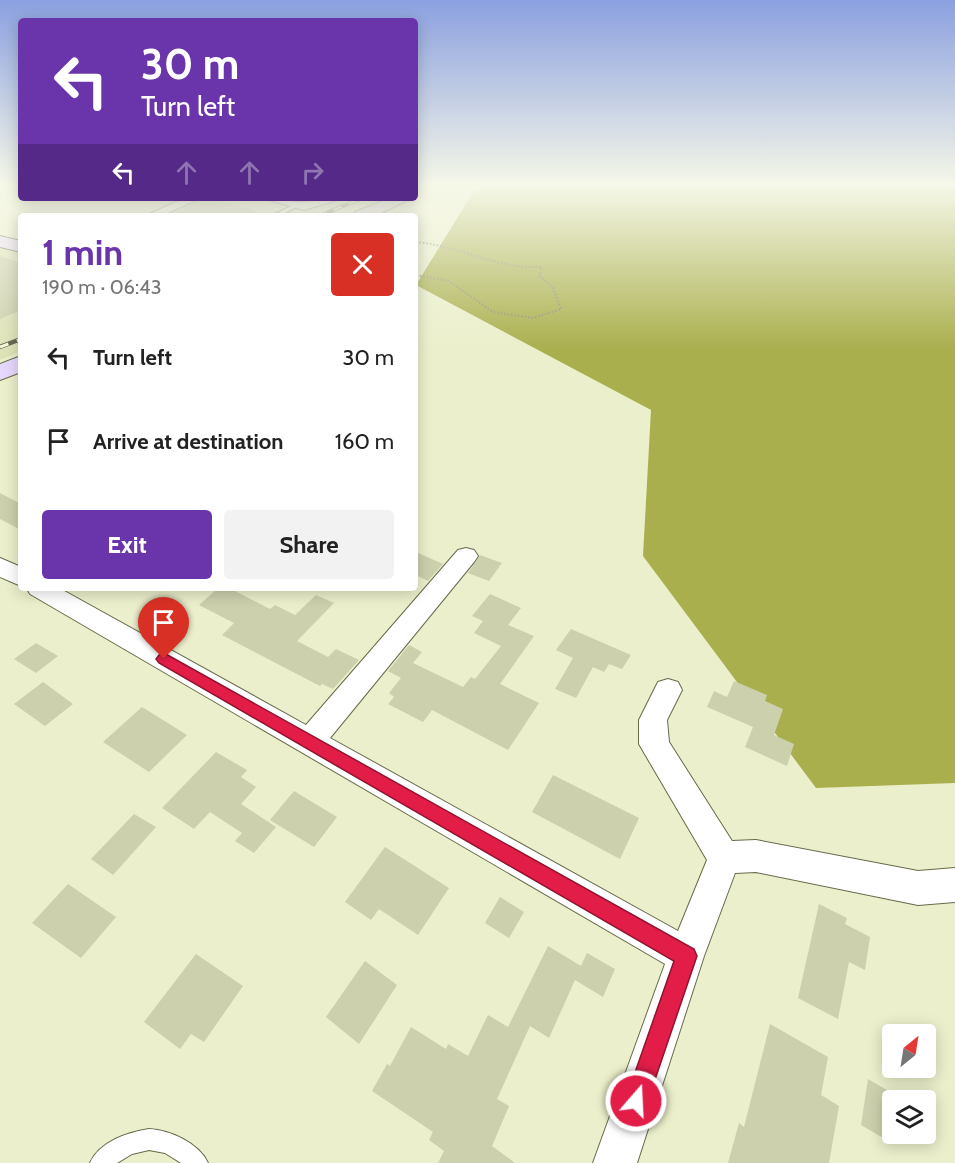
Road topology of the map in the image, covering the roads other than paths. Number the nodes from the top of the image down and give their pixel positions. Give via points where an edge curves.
1 (0, 241) edge
2 (18, 246) edge
3 (18, 364) edge
4 (0, 373) edge
5 (466, 556) dead end
6 (0, 566) edge
7 (18, 576) edge
8 (44, 591) edge
9 (668, 690) dead end
10 (309, 742) junction
11 (724, 858) junction
12 (955, 885) edge
13 (686, 956) junction
14 (101, 1163) edge
15 (197, 1163) edge
16 (615, 1163) edge

1 - 2 main road
3 - 4 main road
5 - 10 street
6 - 7 street
8 - 10 street
9 - 11 street via 652,720 654,744
10 - 13 street
11 - 12 street via 756,856 918,888
11 - 13 street
13 - 16 street
14 - 15 lane via 108,1155 132,1144 156,1140 182,1150

